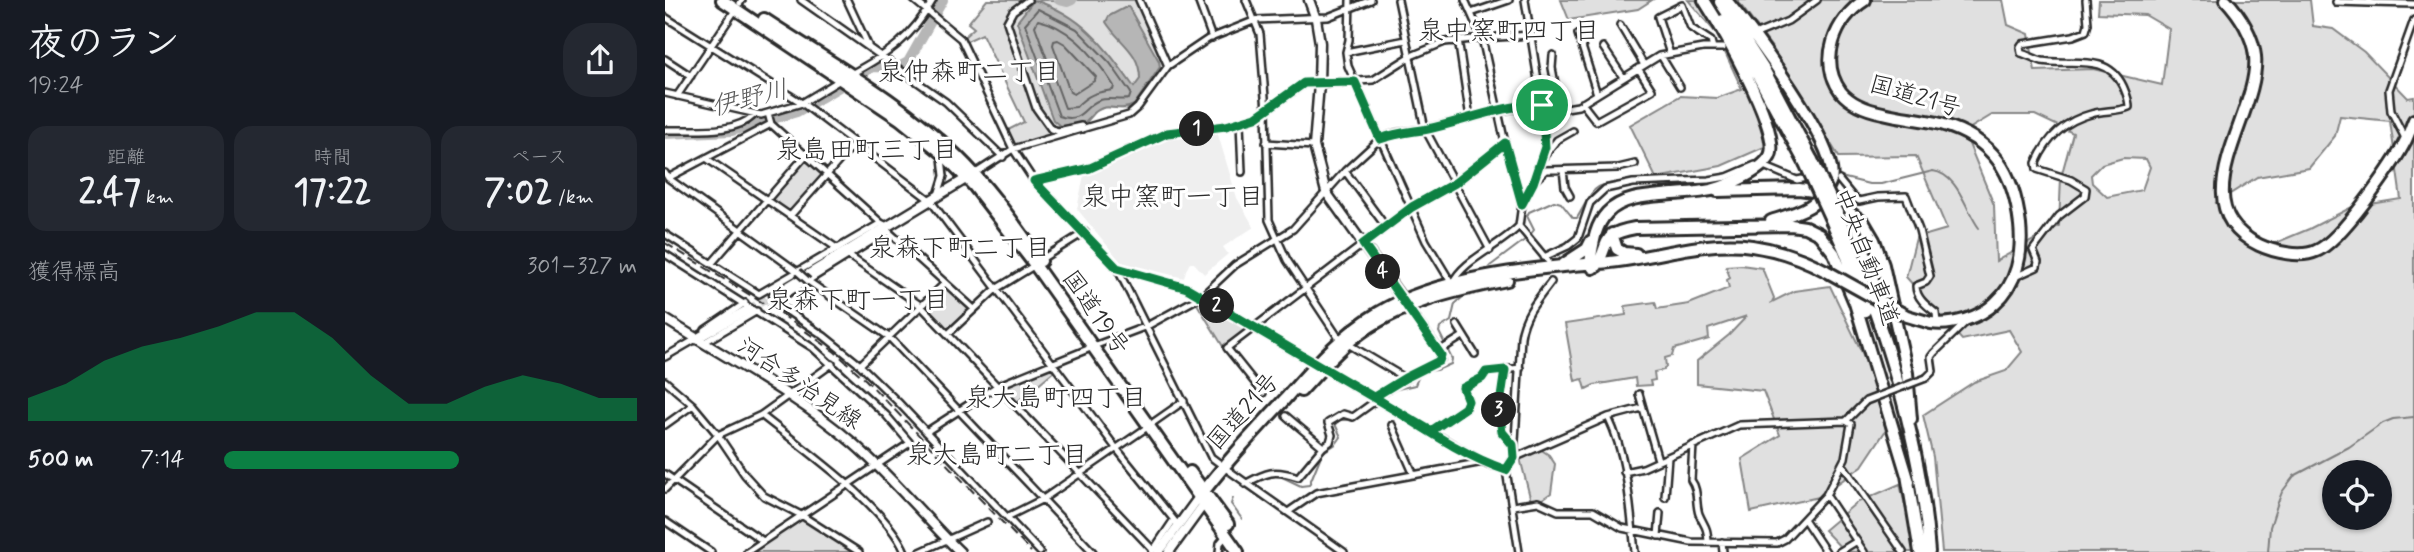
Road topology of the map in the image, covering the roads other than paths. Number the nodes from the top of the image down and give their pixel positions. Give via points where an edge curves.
1 (722, 0) edge
2 (801, 0) edge
3 (847, 0) edge
4 (914, 0) edge
5 (933, 0) edge
6 (1028, 0) edge
7 (1139, 0) edge
8 (1198, 0) edge
9 (1246, 0) edge
10 (1309, 0) edge
11 (1350, 0) edge
12 (1371, 0) edge
13 (1398, 0) edge
14 (1465, 0) edge
15 (1509, 0) edge
16 (1525, 0) edge
17 (1707, 0) edge
18 (1719, 0) edge
19 (1726, 0) edge
20 (1817, 0) edge
21 (1865, 0) edge
22 (2086, 0) edge
23 (2226, 0) edge
24 (2337, 0) edge
25 (2369, 2) edge
26 (2395, 2) edge
27 (738, 3) edge
28 (2414, 4) edge
29 (1350, 9) junction
30 (930, 11) junction
31 (1471, 13) junction
32 (665, 17) edge
33 (1316, 19) junction
34 (1256, 20) junction
35 (2414, 20) edge
36 (1620, 25) dead end
37 (1759, 33) dead end
38 (1578, 34) dead end
39 (1532, 36) junction
40 (1482, 37) junction
41 (1212, 38) junction
42 (1458, 39) junction
43 (1406, 40) junction
44 (711, 46) junction
45 (869, 46) junction
46 (1604, 47) dead end
47 (1713, 48) junction
48 (1723, 48) dead end
49 (1346, 52) junction
50 (1670, 54) junction
51 (1553, 55) dead end
52 (1411, 56) junction
53 (1661, 56) junction
54 (883, 57) junction
55 (665, 59) edge
56 (1168, 66) junction
57 (1641, 67) junction
58 (691, 75) junction
59 (845, 77) junction
60 (1623, 77) junction
61 (1355, 82) junction
62 (1319, 84) junction
63 (1680, 87) dead end
64 (665, 93) edge
65 (1597, 93) junction
66 (677, 96) junction
67 (1542, 102) junction
68 (802, 103) junction
69 (1582, 103) junction
70 (1266, 110) junction
71 (1500, 111) junction
72 (768, 113) junction
73 (754, 115) junction
74 (1470, 118) junction
75 (1240, 122) junction
76 (771, 124) junction
77 (1083, 129) junction
78 (665, 130) edge
79 (1425, 130) junction
80 (2410, 130) edge
81 (1573, 131) dead end
82 (1380, 139) junction
83 (855, 143) junction
84 (1266, 143) junction
85 (1505, 143) junction
86 (1314, 146) junction
87 (1013, 149) junction
88 (941, 152) junction
89 (806, 155) junction
90 (1003, 157) junction
91 (1542, 157) junction
92 (706, 158) junction
93 (1809, 162) junction
94 (1635, 164) dead end
95 (1755, 165) dead end
96 (1766, 167) dead end
97 (1563, 170) junction
98 (1242, 172) dead end
99 (1345, 172) junction
100 (1823, 173) dead end
101 (828, 174) junction
102 (971, 176) junction
103 (666, 177) edge
104 (1839, 180) dead end
105 (1034, 181) junction
106 (1534, 181) junction
107 (1455, 183) junction
108 (1707, 191) junction
109 (1326, 192) junction
110 (1570, 196) dead end
111 (934, 198) junction
112 (767, 200) junction
113 (1522, 204) junction
114 (1412, 207) junction
115 (790, 216) junction
116 (1835, 219) junction
117 (1759, 224) junction
118 (1519, 226) junction
119 (885, 227) junction
120 (1386, 227) junction
121 (741, 231) junction
122 (1085, 232) junction
123 (1596, 232) junction
124 (665, 234) edge
125 (1612, 234) junction
126 (1278, 240) junction
127 (1363, 244) junction
128 (1759, 247) junction
129 (838, 249) junction
130 (1490, 250) junction
131 (665, 254) edge
132 (1653, 254) junction
133 (849, 256) junction
134 (1037, 262) junction
135 (712, 263) junction
136 (1594, 266) junction
137 (1117, 268) junction
138 (1559, 268) junction
139 (798, 272) junction
140 (2015, 277) junction
141 (808, 281) junction
142 (1551, 282) dead end
143 (945, 283) junction
144 (1451, 284) junction
145 (1305, 288) junction
146 (996, 289) junction
147 (774, 295) tunnel mouth
148 (1202, 296) junction
149 (1405, 303) junction
150 (920, 305) junction
151 (750, 308) junction
152 (974, 309) junction
153 (1974, 315) junction
154 (665, 319) edge
155 (1934, 324) junction
156 (1147, 326) junction
157 (1457, 326) dead end
158 (1253, 328) junction
159 (948, 334) junction
160 (1463, 336) junction
161 (888, 337) junction
162 (698, 340) junction
163 (1344, 342) junction
164 (1096, 345) junction
165 (1443, 348) junction
166 (1475, 354) dead end
167 (665, 357) edge
168 (1052, 363) junction
169 (832, 364) junction
170 (860, 365) junction
171 (1320, 366) junction
172 (1520, 368) junction
173 (1505, 370) junction
174 (1405, 378) junction
175 (665, 381) edge
176 (997, 386) junction
177 (1263, 393) dead end
178 (1639, 394) dead end
179 (788, 395) junction
180 (1376, 398) junction
181 (1184, 401) junction
182 (693, 405) junction
183 (1642, 408) junction
184 (959, 410) junction
185 (761, 415) junction
186 (1286, 416) dead end
187 (1608, 417) junction
188 (1846, 421) junction
189 (1152, 424) junction
190 (665, 425) edge
191 (1392, 425) dead end
192 (1431, 431) junction
193 (926, 432) junction
194 (718, 435) junction
195 (1513, 445) junction
196 (1693, 445) junction
197 (1913, 446) junction
198 (1323, 447) junction
199 (1116, 448) junction
200 (1668, 457) junction
201 (1514, 458) junction
202 (1658, 460) junction
203 (1483, 462) junction
204 (1843, 465) junction
205 (877, 466) junction
206 (1226, 468) junction
207 (1506, 470) junction
208 (1624, 472) junction
209 (1080, 473) junction
210 (665, 474) edge
211 (1415, 475) junction
212 (672, 479) junction
213 (1909, 482) junction
214 (1245, 484) junction
215 (847, 485) junction
216 (665, 489) edge
217 (1826, 495) junction
218 (1204, 497) junction
219 (1665, 497) dead end
220 (1043, 499) junction
221 (1513, 506) junction
222 (1288, 512) junction
223 (1660, 513) dead end
224 (801, 515) junction
225 (1007, 517) junction
226 (1804, 519) junction
227 (665, 521) edge
228 (987, 522) dead end
229 (1176, 523) junction
230 (1634, 531) junction
231 (1227, 535) junction
232 (1658, 536) junction
233 (947, 539) junction
234 (763, 541) junction
235 (1722, 541) junction
236 (1857, 541) junction
237 (1708, 542) junction
238 (1751, 542) junction
239 (1777, 543) junction
240 (1154, 551) edge
241 (711, 552) edge
242 (747, 552) edge
243 (859, 552) edge
244 (905, 552) edge
245 (920, 552) edge
246 (960, 552) edge
247 (1040, 552) edge
248 (1093, 552) edge
249 (1169, 552) edge
250 (1219, 552) edge
251 (1238, 552) edge
252 (1247, 552) edge
253 (1344, 552) edge
254 (1519, 552) edge
255 (1635, 552) edge
256 (1723, 552) edge
257 (1751, 552) edge
258 (1779, 552) edge
259 (1826, 552) edge
260 (1839, 552) edge
261 (1864, 552) edge
262 (1903, 552) edge
263 (1920, 552) edge
264 (1929, 552) edge

1 - 27 highway, 国道19号
2 - 45 street
3 - 45 street
4 - 30 street
5 - 30 street
6 - 77 street via 1007,22 1036,108 1051,129 1081,125
7 - 56 street
8 - 41 street
9 - 34 street
10 - 33 street
11 - 29 street
12 - 29 street
13 - 43 street
14 - 31 street
15 - 31 street
16 - 39 street
17 - 93 highway, 中央自動車道
17 - 108 highway via 1758,99 1772,150 1765,162 1742,177
18 - 93 highway, 中央自動車道 via 1765,71
19 - 117 highway via 1807,115 1831,164 1830,182 1815,204
20 - 37 street via 1788,21
21 - 140 highway, 国道21号 via 1839,27 1832,43 1829,59 1842,92 1868,109 1941,124 1977,138 2000,161 2010,179 2019,217
22 - 140 street via 2086,31 2022,44 2021,53 2042,61 2102,66 2118,76 2129,107 2069,123 2046,142 2037,169 2071,180 2086,189 2085,196 2059,216 2033,250 2037,267
23 - 80 highway via 2247,31 2255,58 2223,190 2238,232 2272,250 2315,252 2345,227
24 - 25 street
25 - 26 street
26 - 28 street
27 - 44 street
27 - 59 highway, 国道19号
29 - 33 street
29 - 49 street
30 - 54 street
30 - 87 street via 961,38
31 - 40 street
32 - 44 street
33 - 34 street
33 - 62 street
34 - 41 street
34 - 70 street
35 - 80 street via 2389,90 2392,111
36 - 57 street
38 - 65 street
39 - 40 street
39 - 67 street
40 - 42 street
40 - 71 street
41 - 56 street
42 - 52 street
42 - 74 street
43 - 49 street
43 - 52 street
44 - 58 street
44 - 68 street
45 - 54 street
46 - 60 street
47 - 48 street
47 - 50 street
47 - 50 street via 1711,41 1691,28 1682,5 1658,17
49 - 61 street
50 - 53 street
51 - 67 street via 1555,84
52 - 61 street via 1373,80
52 - 79 street
53 - 57 street
53 - 63 street
54 - 59 street
54 - 90 street via 946,102
55 - 58 street
56 - 77 street via 1129,115
57 - 60 street
57 - 69 street via 1652,90 1596,121
58 - 66 street
59 - 68 street
59 - 88 highway, 国道19号
59 - 102 highway, 国道19号 via 921,125
60 - 65 street
61 - 62 street
61 - 82 street
62 - 70 street via 1304,83
62 - 86 street
64 - 66 street
65 - 69 street
66 - 73 street
67 - 69 street via 1554,110
67 - 71 street
67 - 91 street
68 - 72 street
68 - 83 street
70 - 75 street
70 - 84 street
71 - 74 street
71 - 85 street
72 - 73 street
72 - 76 street
73 - 78 street via 726,128
74 - 79 street
75 - 98 street
75 - 105 street via 1167,133 1090,168
76 - 89 street
76 - 92 street
77 - 87 street
79 - 82 street
79 - 107 street
81 - 91 street
82 - 99 street
82 - 114 street
83 - 101 street
83 - 111 street
84 - 86 street
84 - 126 street via 1269,220
85 - 107 street
85 - 113 street
86 - 109 street
87 - 90 street
87 - 105 street
88 - 102 highway, 国道19号
88 - 111 street via 944,176
89 - 101 street
89 - 112 street
90 - 102 street
91 - 106 street
92 - 103 street
92 - 112 street
93 - 116 highway, 中央自動車道, bridge
94 - 97 street via 1618,169
95 - 118 street via 1709,180 1605,188 1590,203 1577,238 1546,259
96 - 100 street via 1797,180
97 - 106 street via 1546,170
97 - 110 street
99 - 109 street
99 - 120 street
101 - 115 street
101 - 119 street
102 - 111 street
102 - 134 highway, 国道19号
103 - 121 street
104 - 155 street via 1859,201 1906,196 1930,276 1916,286 1916,292 1936,313
105 - 122 street
106 - 113 street
107 - 114 street
107 - 130 street
108 - 123 highway via 1625,201 1608,212
108 - 197 highway via 1799,189 1824,194 1864,223 1883,265 1907,373
109 - 126 street
109 - 127 street
111 - 119 street
111 - 146 street
112 - 115 street
112 - 121 street
113 - 118 street
114 - 120 street
114 - 144 street
115 - 129 street
116 - 197 highway, 中央自動車道 via 1878,321
116 - 213 highway, 中央自動車道 via 1887,381
117 - 125 highway via 1635,228
117 - 213 highway via 1805,227 1819,234 1834,253 1855,303
118 - 130 street
119 - 129 street
119 - 133 street
119 - 143 street
119 - 147 street
120 - 127 street
121 - 135 street
121 - 139 street
122 - 134 street
122 - 137 street
123 - 136 highway
123 - 138 highway via 1587,249
124 - 135 street
125 - 132 highway via 1618,249 1625,253
125 - 136 highway
126 - 145 street
126 - 148 street via 1235,265
127 - 145 street
127 - 149 street
128 - 132 highway, 国道21号
128 - 136 highway, 国道21号
128 - 155 highway, 国道21号, bridge via 1800,257 1907,316
129 - 139 street
130 - 144 street via 1457,272
131 - 151 street
132 - 136 highway, 国道21号
133 - 141 street
133 - 150 street
134 - 146 street
134 - 164 highway, 国道19号
135 - 139 street via 759,294
136 - 138 highway, 国道21号
136 - 149 highway, 国道21号
137 - 148 street via 1180,285
137 - 156 street
138 - 144 highway, 国道21号
139 - 141 street, bridge
140 - 153 highway, 国道21号 via 1992,306
141 - 161 street
141 - 170 street via 774,302
142 - 172 street via 1523,324
143 - 150 street
143 - 152 street
144 - 149 highway, 国道21号
145 - 158 street
145 - 163 street
146 - 152 street
146 - 168 street
148 - 156 street
148 - 158 street
149 - 163 highway, 国道21号 via 1377,313
149 - 165 street
150 - 159 street
150 - 161 street
151 - 162 street
151 - 169 street via 793,333
152 - 159 street
153 - 155 highway, 国道21号 via 1956,323
153 - 188 street, bridge via 1934,353 1933,371 1926,378 1867,401
154 - 162 street, 河合多治見線
156 - 164 street
156 - 181 street
157 - 160 street
158 - 171 street
158 - 177 street via 1227,348
159 - 176 street
160 - 165 street
160 - 166 street
161 - 170 street
161 - 184 street
162 - 167 street
162 - 179 street, 河合多治見線
163 - 171 highway, 国道21号
163 - 174 street
164 - 168 street
164 - 189 highway, 国道19号
165 - 174 street via 1439,361
168 - 176 street
168 - 199 street
169 - 179 street
169 - 205 street via 910,443
170 - 193 street
171 - 180 street
171 - 206 highway, 国道21号
172 - 173 street
172 - 195 street
173 - 192 street via 1486,372 1463,388 1468,401 1465,408
173 - 195 street via 1499,411 1502,432
174 - 180 street
175 - 182 street
176 - 184 street
176 - 209 street
178 - 183 street
179 - 185 street
179 - 205 street, 河合多治見線
180 - 192 street
180 - 198 street via 1353,417 1343,414 1328,423 1332,435
181 - 189 street
181 - 206 street via 1211,457
182 - 190 street
182 - 194 street
183 - 187 street
183 - 202 street
184 - 193 street
184 - 220 street
185 - 194 street
185 - 215 street
186 - 198 street
187 - 201 street
187 - 208 street via 1619,439
188 - 196 street via 1739,425
188 - 204 street via 1851,424
189 - 199 street
189 - 218 highway, 国道19号
191 - 211 street
192 - 203 street
193 - 225 street
194 - 212 street
194 - 224 street via 764,496
195 - 201 street
196 - 200 street
196 - 237 street via 1691,480 1699,513 1707,525
197 - 264 highway, 中央自動車道
198 - 214 street via 1298,477 1272,471
199 - 209 street
199 - 229 street
200 - 202 street
200 - 219 street
201 - 207 street
202 - 208 street
203 - 207 street
203 - 211 street
204 - 217 street
204 - 262 street
205 - 215 street
205 - 233 street, 河合多治見線
206 - 214 street
206 - 218 highway, 国道21号
207 - 221 street
208 - 230 street
209 - 220 street
209 - 240 street
210 - 212 street
211 - 222 street via 1317,493
212 - 216 street
212 - 234 street
213 - 263 highway, 中央自動車道
214 - 222 street
215 - 224 street
215 - 244 street via 886,522
217 - 226 street
217 - 236 street
218 - 229 street
218 - 231 highway, 国道19号
218 - 249 street
218 - 252 highway, 国道19号
220 - 225 street
220 - 248 street
221 - 230 street via 1538,502 1557,511 1593,511
221 - 254 street
222 - 253 street
223 - 232 street
224 - 234 street
224 - 243 street
225 - 247 street
226 - 239 street
226 - 259 street
227 - 241 street
228 - 233 street
229 - 240 street
230 - 232 street
230 - 255 street
231 - 250 street
231 - 251 highway, 国道19号
232 - 237 street
233 - 245 street
233 - 246 street, 河合多治見線
234 - 242 street
235 - 237 street
235 - 238 street
235 - 256 street
236 - 260 street
236 - 261 street
238 - 239 street
238 - 257 street
239 - 258 street

